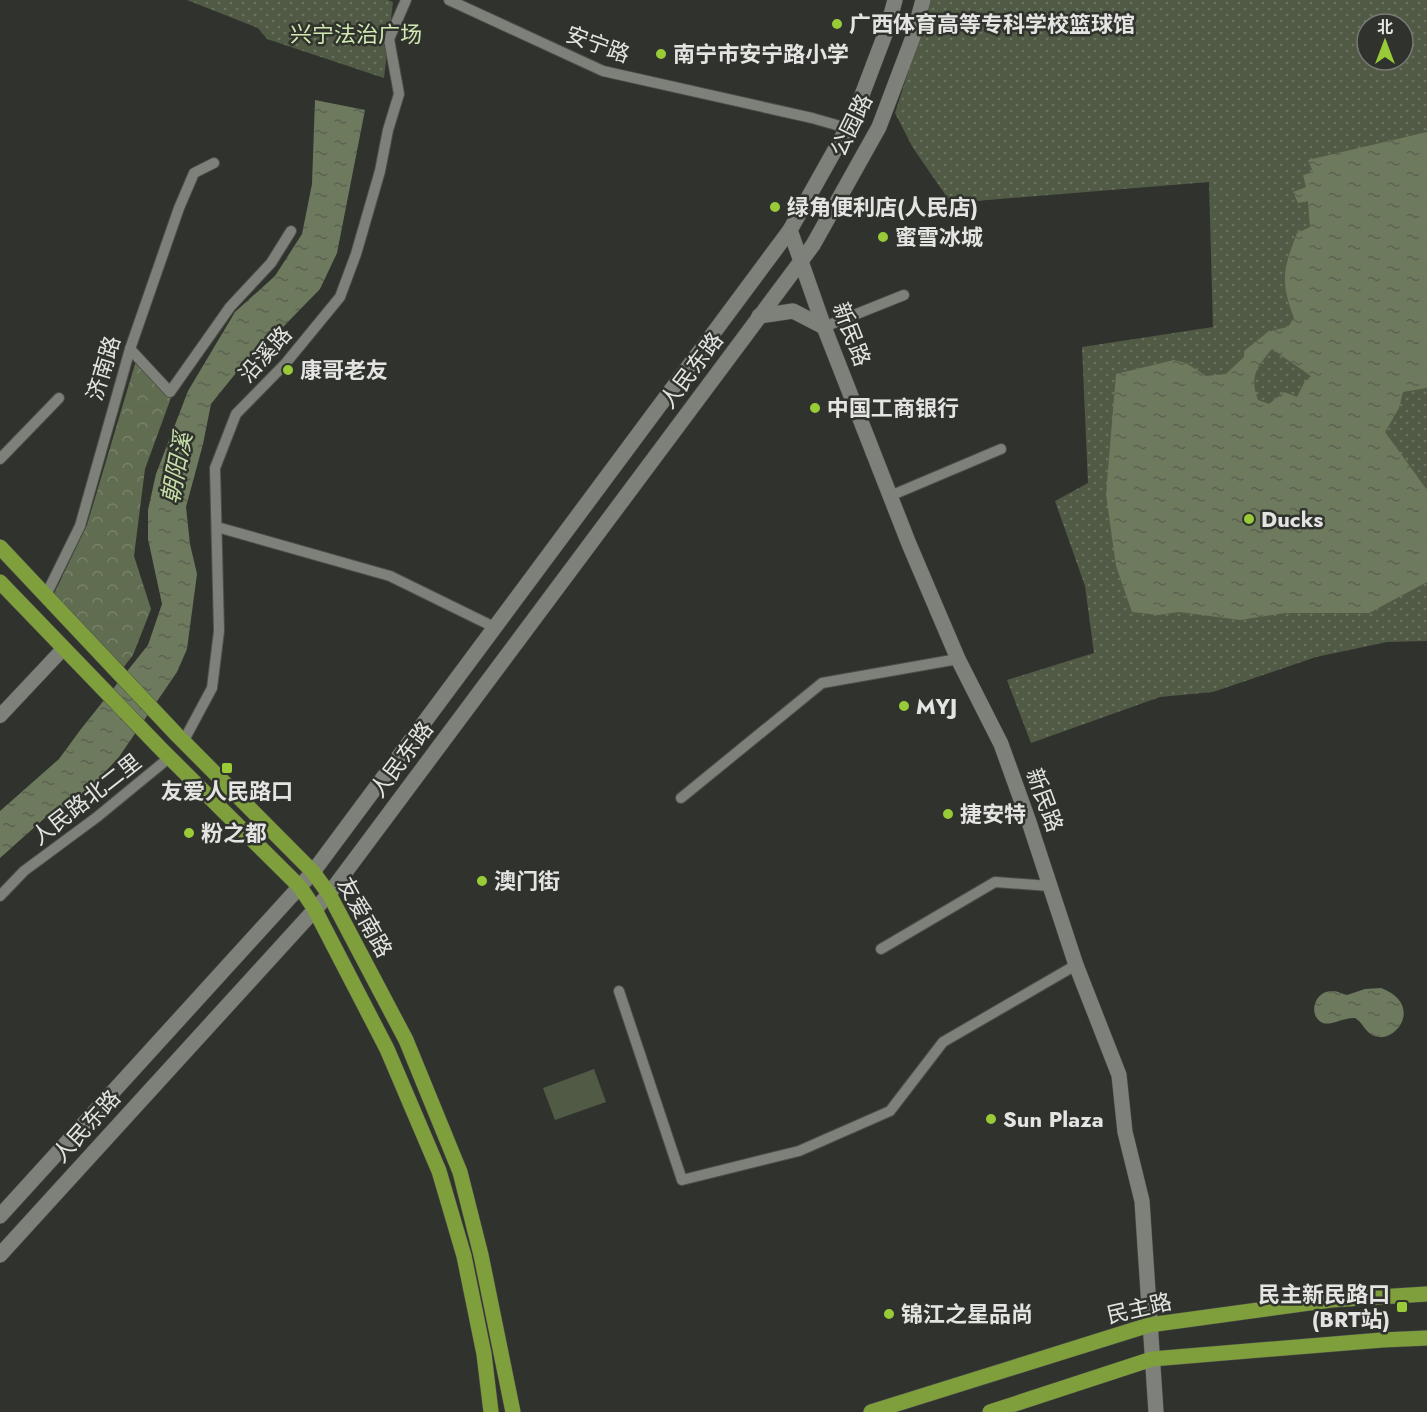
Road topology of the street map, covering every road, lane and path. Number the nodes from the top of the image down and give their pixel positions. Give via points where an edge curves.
1 (406, 0) edge
2 (449, 0) edge
3 (895, 0) edge
4 (923, 0) edge
5 (847, 129) junction
6 (214, 163) dead end
7 (790, 230) junction
8 (291, 231) dead end
9 (801, 260) junction
10 (904, 296) dead end
11 (759, 316) junction
12 (824, 327) junction
13 (130, 349) junction
14 (59, 398) dead end
15 (1001, 449) dead end
16 (0, 459) edge
17 (890, 496) junction
18 (217, 527) junction
19 (0, 547) edge
20 (0, 582) edge
21 (46, 595) junction
22 (494, 627) junction
23 (63, 649) junction
24 (958, 659) junction
25 (0, 716) edge
26 (180, 739) junction
27 (166, 754) junction
28 (681, 798) dead end
29 (313, 872) junction
30 (1050, 886) junction
31 (300, 887) junction
32 (329, 894) junction
33 (0, 896) edge
34 (314, 908) junction
35 (881, 949) dead end
36 (1076, 965) junction
37 (619, 991) dead end
38 (0, 1216) edge
39 (0, 1255) edge
40 (1427, 1294) edge
41 (1149, 1325) junction
42 (1427, 1338) edge
43 (1152, 1359) junction
44 (491, 1412) edge
45 (513, 1412) edge
46 (871, 1412) edge
47 (990, 1412) edge
48 (1155, 1412) edge

1 - 18 street, 沿溪路 via 389,39 399,94 356,254 340,297 285,364 236,414 215,468
2 - 5 street, 安宁路 via 603,71
3 - 5 main road, 公园路
4 - 9 main road, 公园路 via 879,127
5 - 7 main road, 公园路
6 - 13 street, 济南路 via 194,173
7 - 9 main road, 新民路
7 - 22 main road, 人民东路
8 - 13 street via 271,263 230,307 170,392
9 - 11 main road, 人民东路
9 - 12 main road, 新民路
10 - 12 street
11 - 12 main road via 793,311
11 - 32 main road, 人民东路
12 - 17 main road, 新民路
13 - 21 street, 济南路 via 80,526
14 - 16 street
15 - 17 street
17 - 24 main road, 新民路
18 - 22 street via 390,576
18 - 26 street, 沿溪路 via 219,631 212,687
19 - 21 main road, 友爱南路
20 - 23 main road, 友爱南路
21 - 26 main road, 友爱南路
22 - 29 main road, 人民东路
23 - 25 street
23 - 27 main road, 友爱南路
24 - 28 street via 822,683
24 - 30 main road, 新民路 via 1001,744
26 - 29 main road, 友爱南路
27 - 31 main road, 友爱南路
27 - 33 street, 人民路北二里 via 97,817 24,872
29 - 31 main road, 人民东路
29 - 32 main road, 友爱南路
30 - 35 street via 995,882
30 - 36 main road, 新民路
31 - 34 main road, 友爱南路
31 - 38 main road, 人民东路
32 - 34 main road, 人民东路
32 - 45 main road, 友爱南路 via 406,1040 460,1172
34 - 39 main road, 人民东路
34 - 44 main road, 友爱南路 via 387,1048 439,1171 464,1256
36 - 37 street via 943,1042 890,1111 799,1151 682,1180
36 - 41 main road, 新民路 via 1119,1075 1125,1132 1142,1201
40 - 41 main road, 民主路 via 1331,1300
41 - 43 main road, 新民路
41 - 46 main road, 民主路
42 - 43 main road
43 - 47 main road
43 - 48 main road, 新民路

